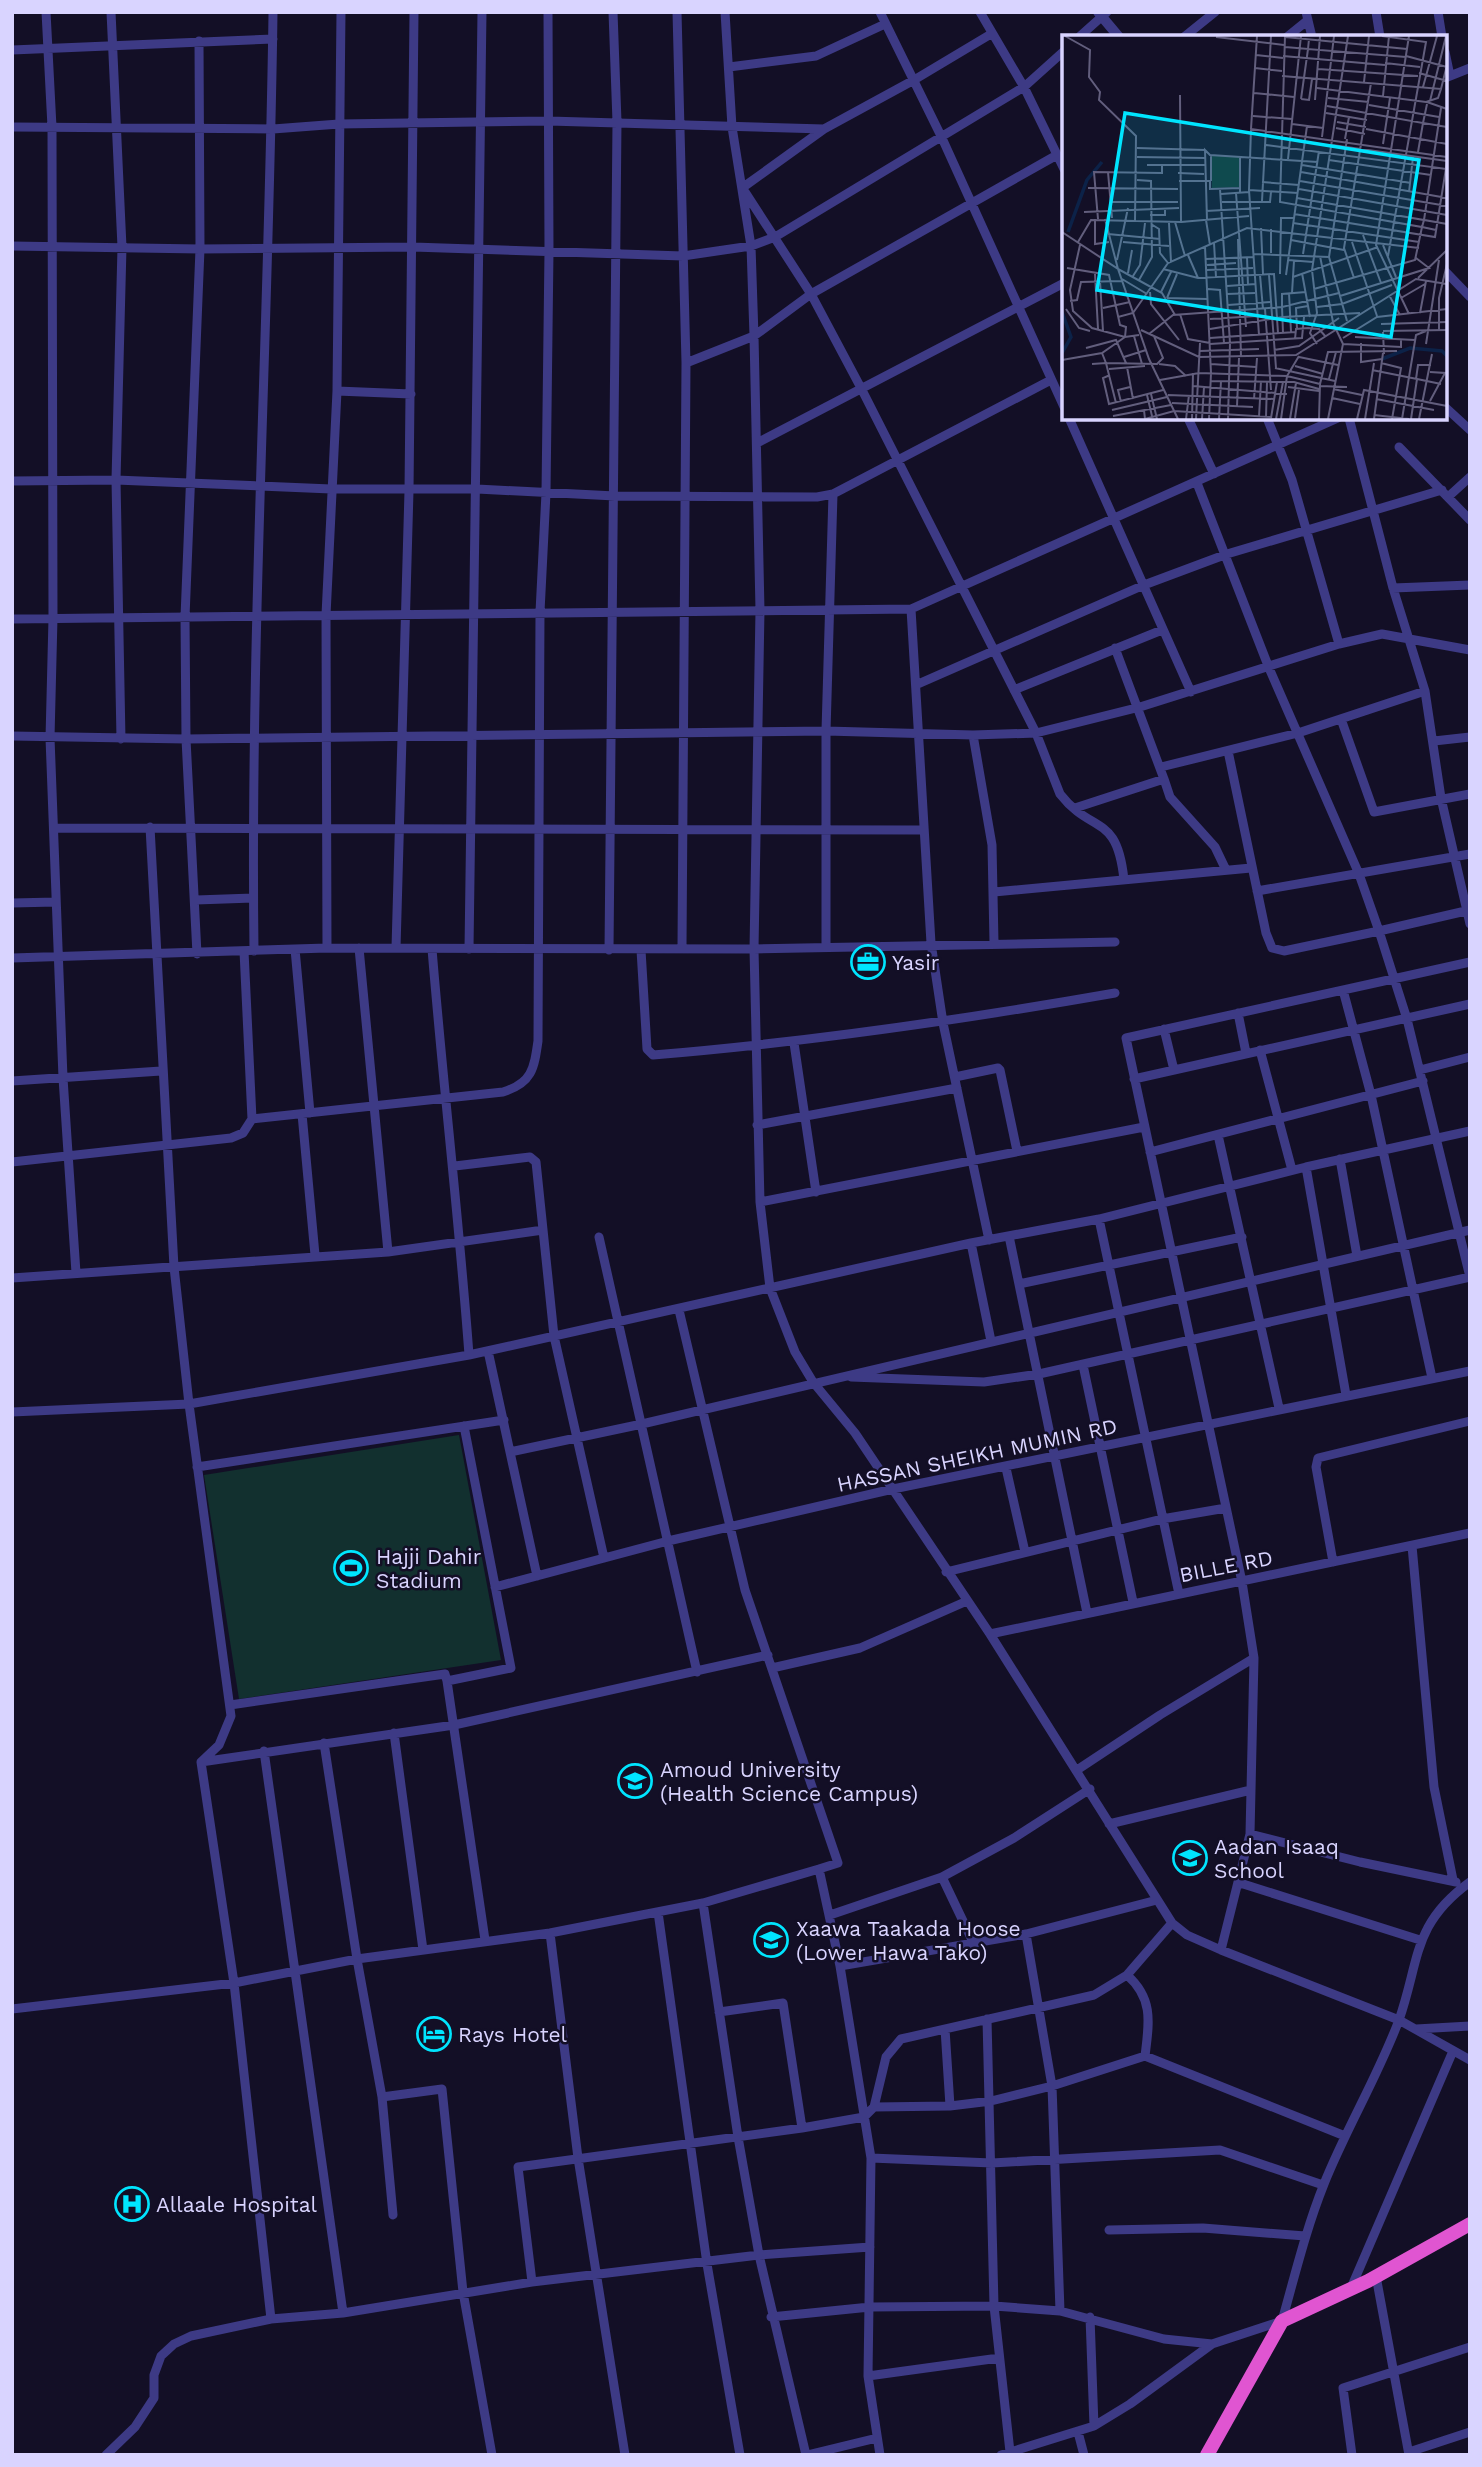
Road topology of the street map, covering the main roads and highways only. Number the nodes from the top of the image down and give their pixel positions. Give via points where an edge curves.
1 (1470, 2224) edge
2 (1207, 2455) edge

1 - 2 highway via 1282,2321

